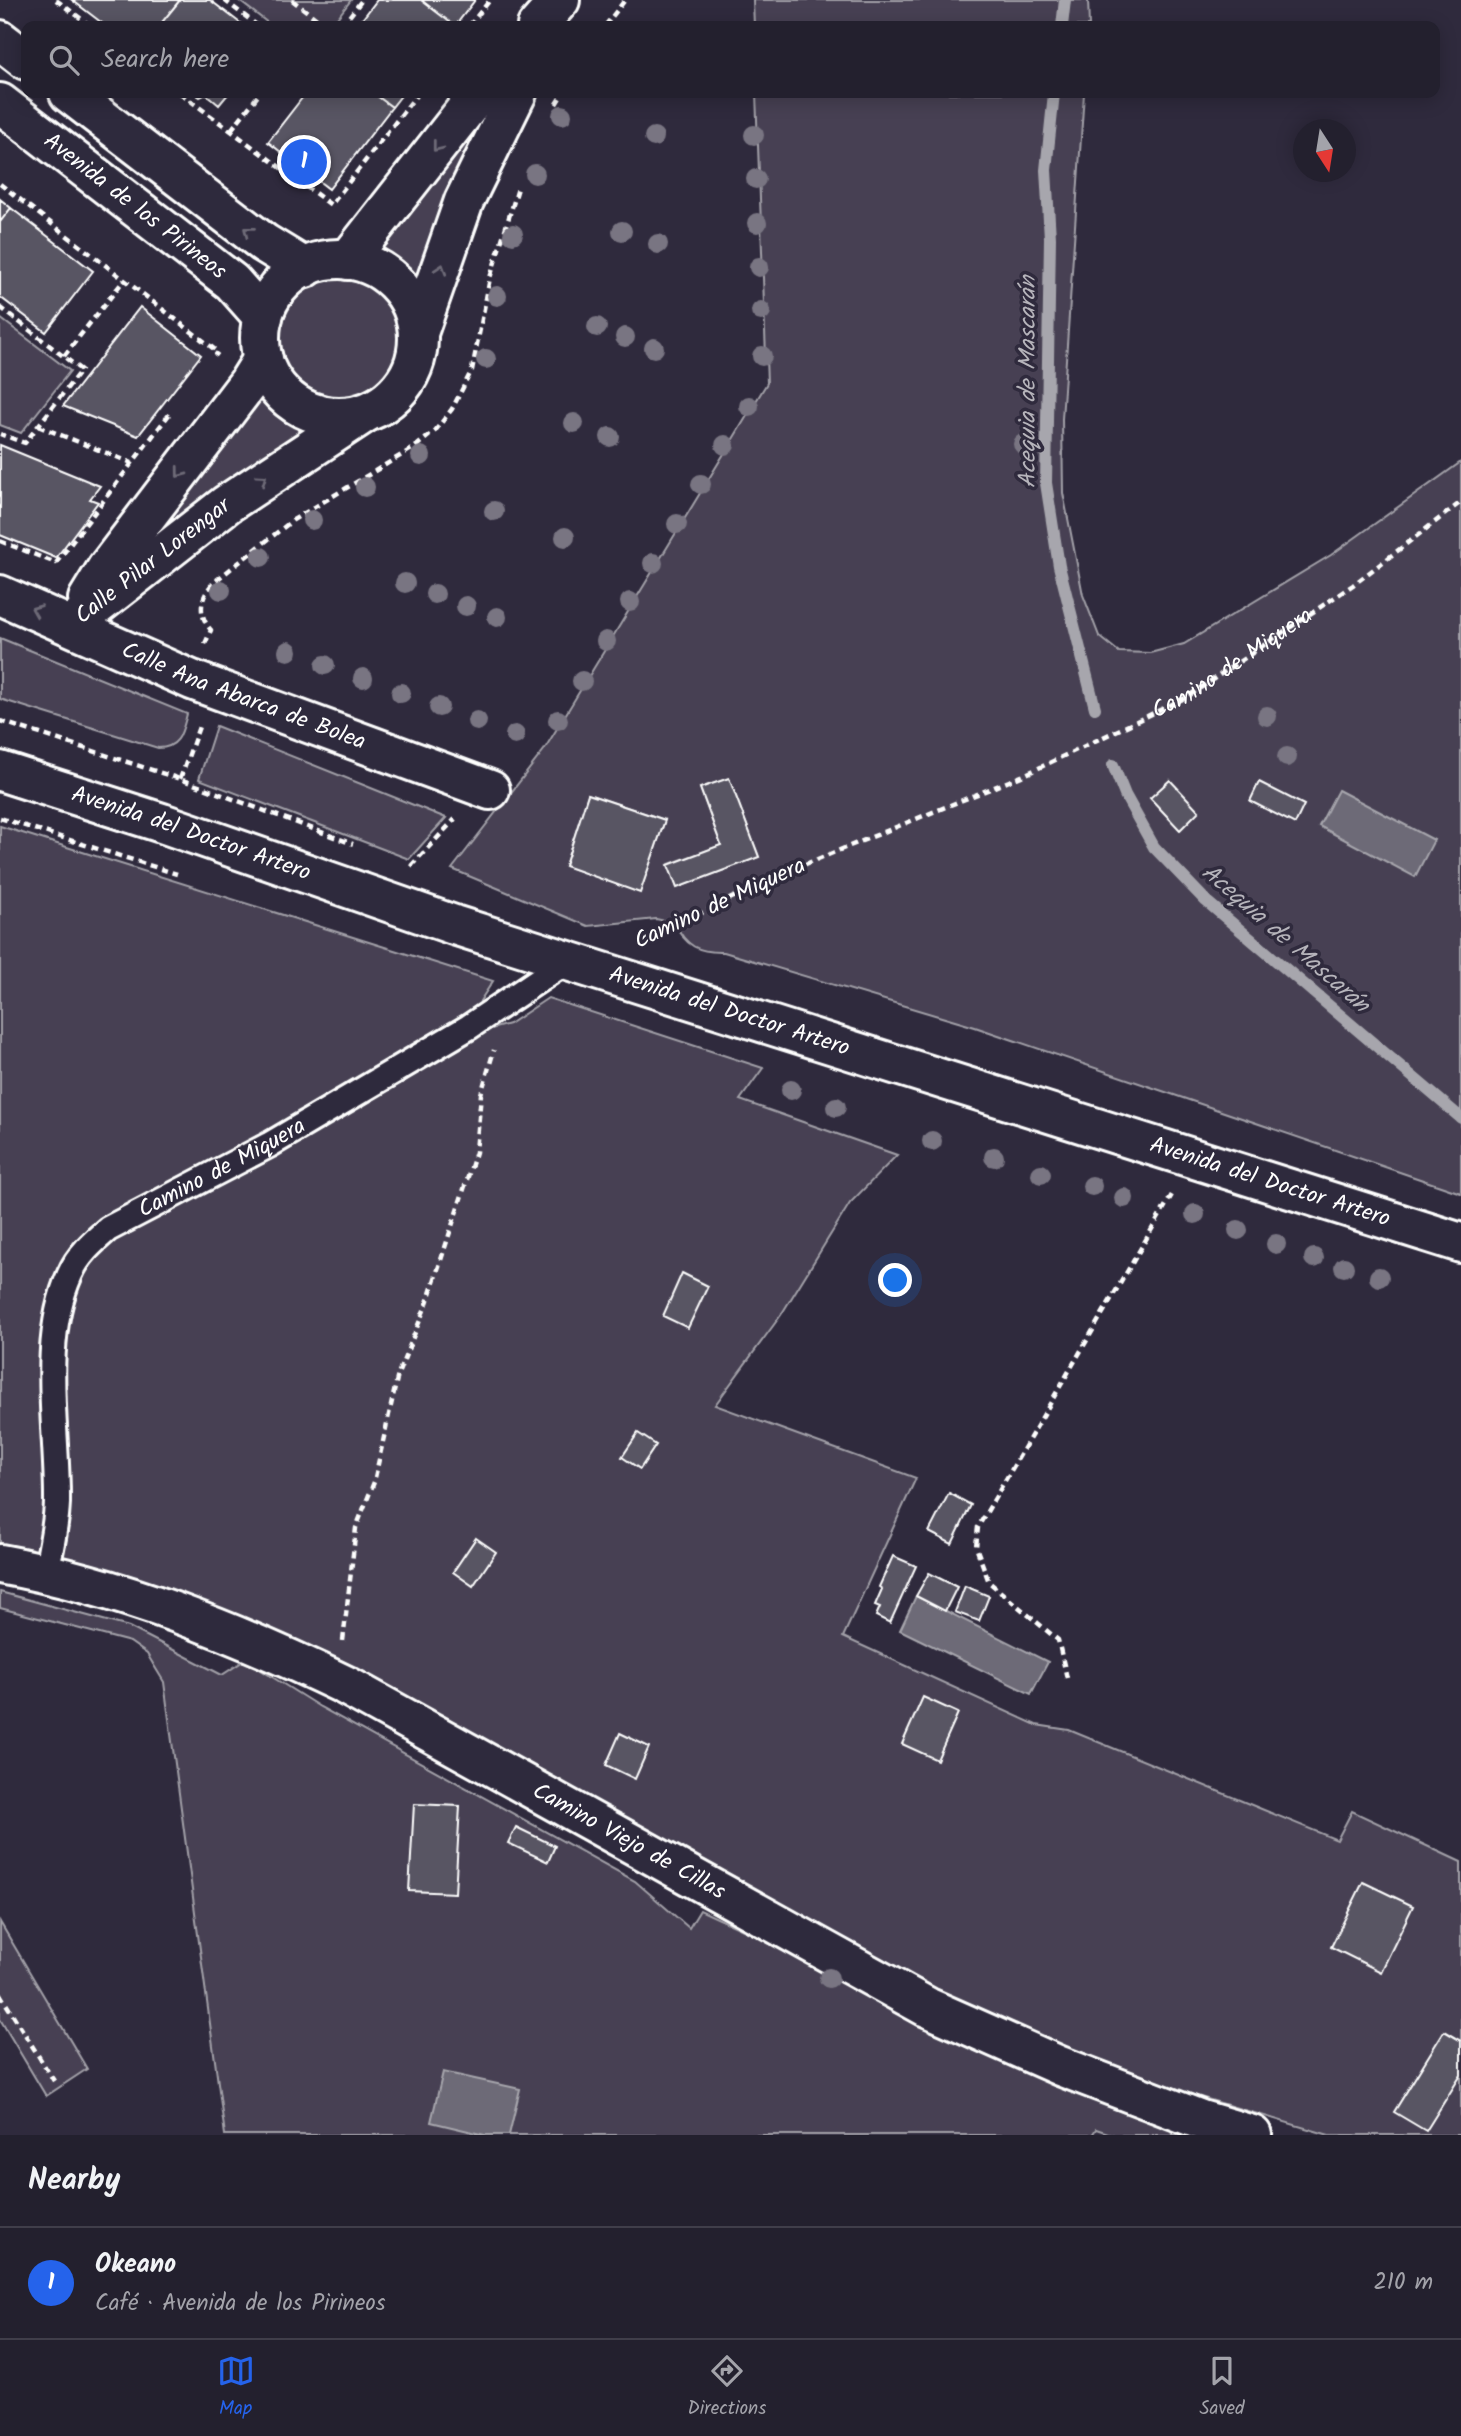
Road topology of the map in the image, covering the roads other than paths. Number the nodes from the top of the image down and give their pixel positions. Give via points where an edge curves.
1 (560, 0) edge
2 (569, 0) edge
3 (541, 21) edge
4 (557, 21) edge
5 (0, 40) edge
6 (21, 56) edge
7 (76, 98) edge
8 (475, 98) edge
9 (515, 98) edge
10 (0, 103) edge
11 (348, 260) junction
12 (305, 268) junction
13 (264, 317) junction
14 (418, 333) junction
15 (263, 359) junction
16 (367, 412) junction
17 (0, 595) edge
18 (72, 625) junction
19 (0, 771) edge
20 (490, 790) dead end
21 (568, 961) junction
22 (1461, 1243) edge
23 (0, 1564) edge
24 (46, 1572) junction
25 (1252, 2135) edge

1 - 3 street
2 - 4 street
5 - 6 street
12 -> 7 street via 264,243
8 -> 11 street
14 -> 9 street via 464,201
10 - 13 street, Avenida de los Pirineos via 232,282
11 - 12 street
11 - 14 street via 375,268 397,284 412,306
12 - 13 street via 279,288
13 - 15 street
14 - 16 street via 416,358 406,381 389,400
15 - 16 street via 278,387 303,409 324,416
15 -> 18 street, Calle Pilar Lorengar via 107,568
18 -> 16 street, Calle Pilar Lorengar via 227,504
18 -> 17 street, Calle Ana Abarca de Bolea
18 - 20 street, Calle Ana Abarca de Bolea via 192,680
19 - 21 street, Avenida del Doctor Artero
21 - 22 street, Avenida del Doctor Artero
21 - 24 lane, Camino de Miquera via 270,1146 108,1229 87,1247 70,1272 59,1303 54,1349 57,1505
23 - 24 street, Camino Viejo de Cillas
24 - 25 street, Camino Viejo de Cillas via 184,1614 269,1648 345,1685 927,2007 1060,2066

